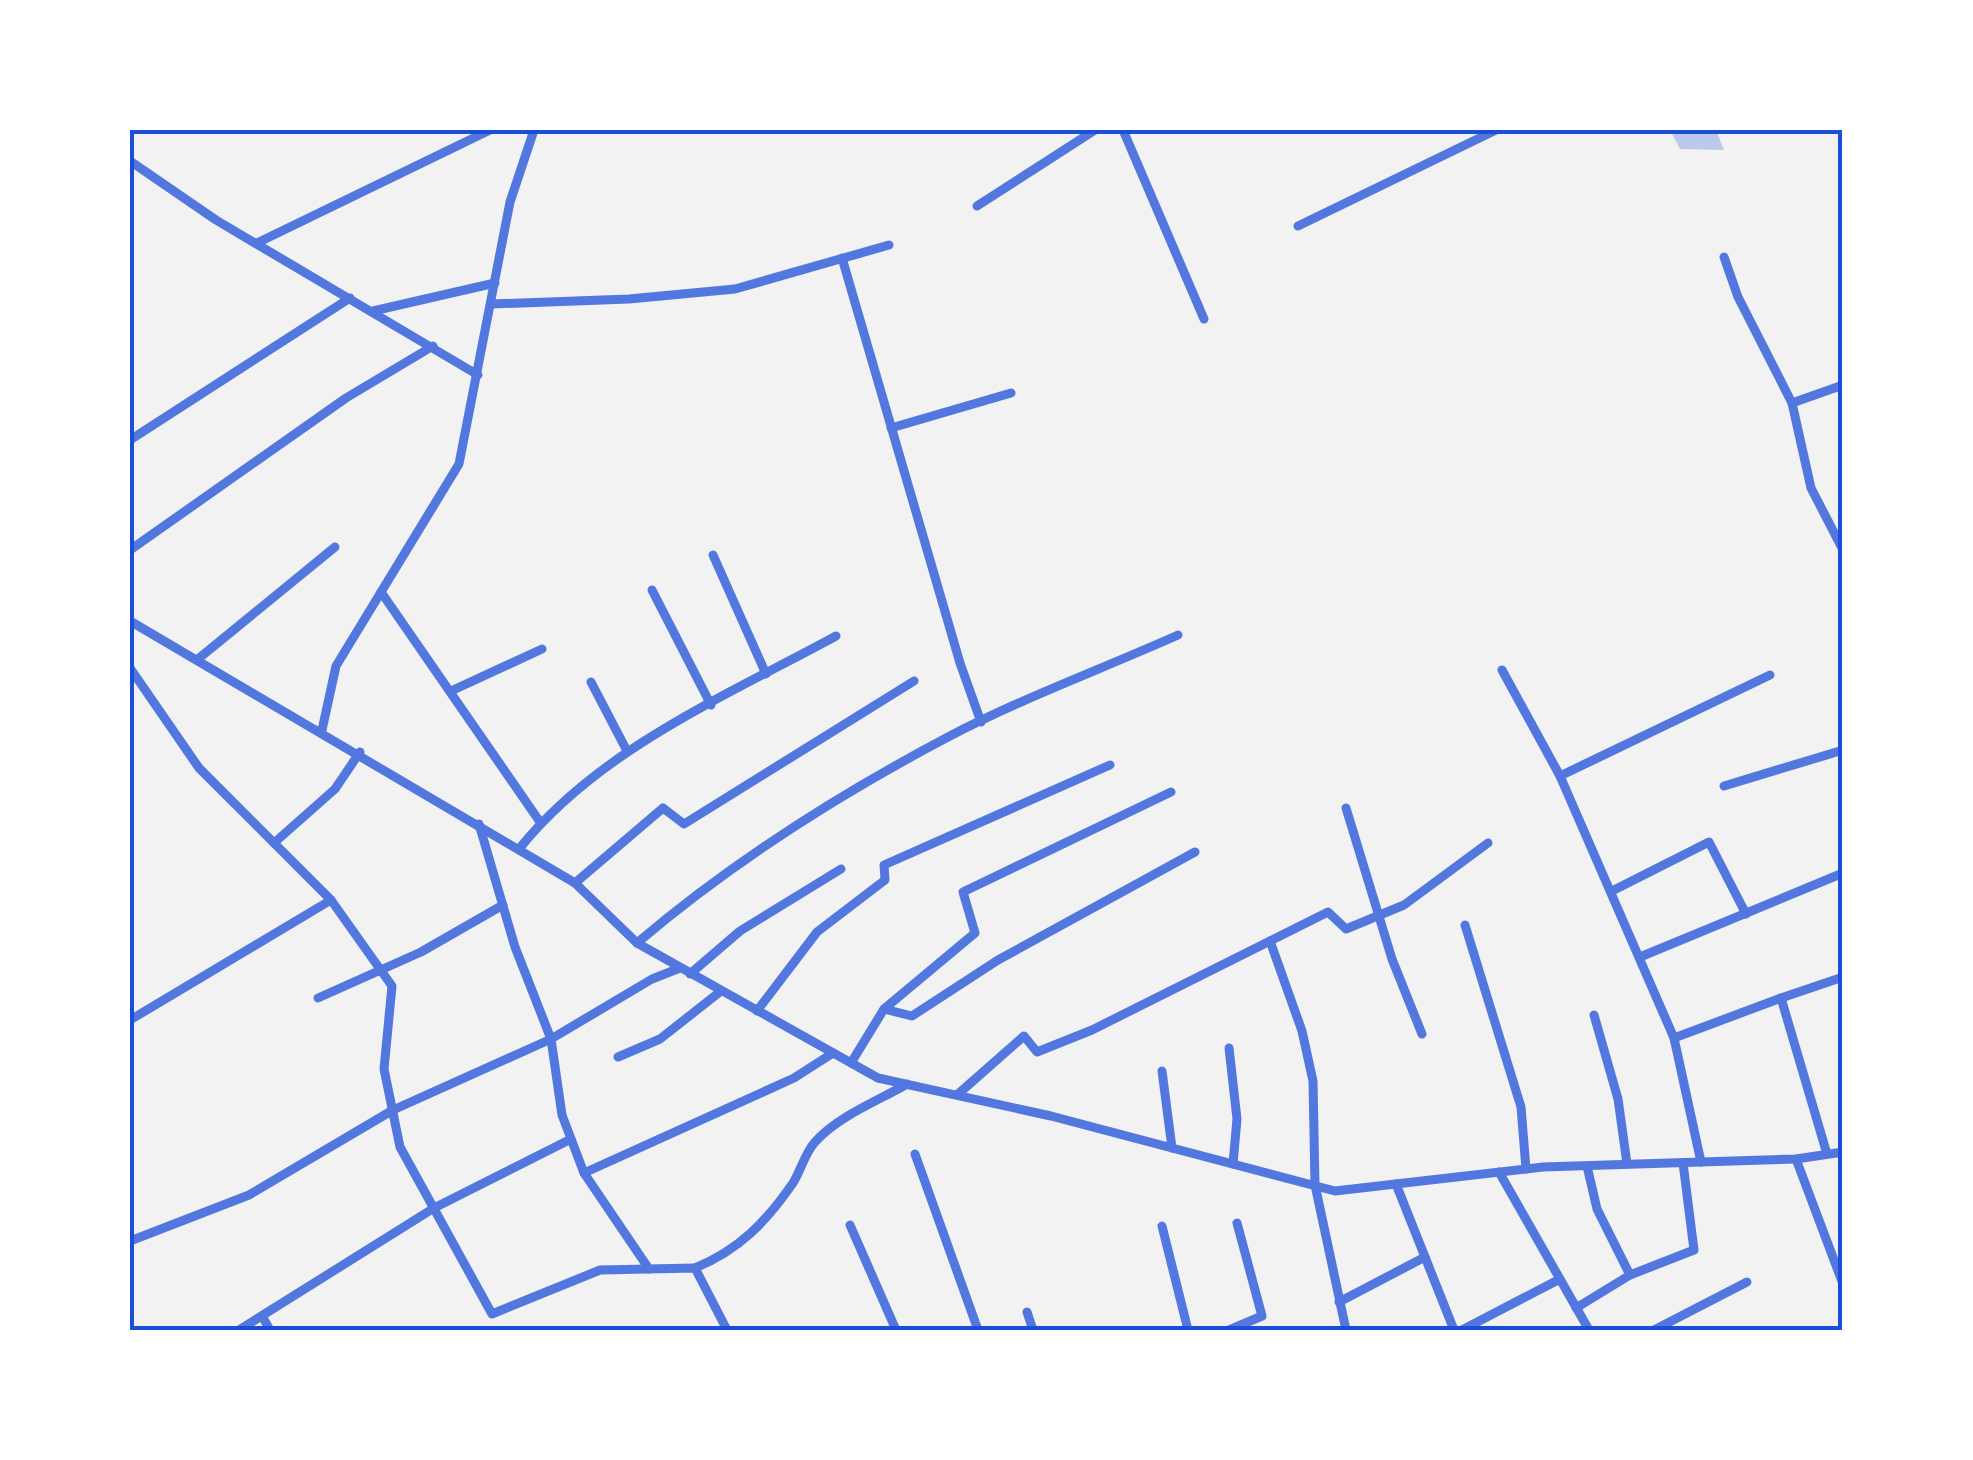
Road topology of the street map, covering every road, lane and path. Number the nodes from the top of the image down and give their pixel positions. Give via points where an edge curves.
1 (490, 130) edge
2 (534, 130) edge
3 (1094, 130) edge
4 (1123, 130) edge
5 (1496, 130) edge
6 (130, 161) edge
7 (977, 206) dead end
8 (1298, 226) dead end
9 (257, 243) junction
10 (889, 245) dead end
11 (1724, 256) dead end
12 (842, 258) junction
13 (495, 283) junction
14 (350, 298) junction
15 (491, 304) junction
16 (373, 311) junction
17 (1204, 320) dead end
18 (433, 346) junction
19 (478, 375) junction
20 (1843, 386) edge
21 (1010, 392) dead end
22 (1792, 404) junction
23 (891, 428) junction
24 (130, 440) edge
25 (335, 546) dead end
26 (130, 550) edge
27 (1843, 550) edge
28 (713, 555) dead end
29 (652, 590) dead end
30 (381, 592) junction
31 (130, 621) edge
32 (1178, 634) dead end
33 (836, 636) dead end
34 (542, 649) dead end
35 (198, 659) junction
36 (130, 668) edge
37 (1502, 670) dead end
38 (766, 674) junction
39 (1770, 675) dead end
40 (914, 681) dead end
41 (592, 682) dead end
42 (451, 691) junction
43 (711, 705) junction
44 (981, 722) junction
45 (322, 730) junction
46 (1843, 750) edge
47 (627, 751) junction
48 (360, 752) junction
49 (1110, 765) dead end
50 (1560, 776) junction
51 (1724, 786) dead end
52 (1171, 792) dead end
53 (1346, 808) dead end
54 (540, 822) junction
55 (480, 824) junction
56 (274, 842) junction
57 (1488, 843) dead end
58 (519, 848) junction
59 (1195, 852) dead end
60 (841, 868) dead end
61 (1843, 872) edge
62 (575, 883) junction
63 (1612, 891) junction
64 (331, 900) junction
65 (503, 905) junction
66 (1382, 914) junction
67 (1746, 914) junction
68 (1465, 926) dead end
69 (1270, 941) junction
70 (637, 944) junction
71 (1640, 957) junction
72 (680, 968) junction
73 (380, 971) junction
74 (690, 974) junction
75 (1843, 978) edge
76 (721, 991) junction
77 (318, 998) dead end
78 (1781, 998) junction
79 (757, 1010) junction
80 (884, 1010) junction
81 (1594, 1016) dead end
82 (130, 1020) edge
83 (1422, 1034) dead end
84 (1674, 1038) junction
85 (551, 1039) junction
86 (1230, 1048) dead end
87 (833, 1053) junction
88 (618, 1057) dead end
89 (850, 1063) junction
90 (1162, 1071) dead end
91 (907, 1084) junction
92 (957, 1095) junction
93 (393, 1110) junction
94 (571, 1139) junction
95 (1172, 1148) junction
96 (1843, 1152) edge
97 (914, 1154) dead end
98 (1827, 1154) junction
99 (1796, 1160) junction
100 (1701, 1162) junction
101 (1683, 1163) junction
102 (1233, 1164) junction
103 (1628, 1164) junction
104 (1587, 1166) junction
105 (1526, 1169) junction
106 (1500, 1172) junction
107 (584, 1173) junction
108 (1396, 1184) junction
109 (1314, 1185) junction
110 (434, 1208) junction
111 (1237, 1223) dead end
112 (850, 1225) dead end
113 (1162, 1226) dead end
114 (130, 1241) edge
115 (1425, 1258) junction
116 (695, 1268) junction
117 (649, 1269) junction
118 (1630, 1274) junction
119 (1560, 1279) junction
120 (1746, 1282) dead end
121 (1843, 1284) edge
122 (1339, 1302) junction
123 (1576, 1308) junction
124 (1027, 1312) dead end
125 (262, 1316) junction
126 (239, 1330) edge
127 (270, 1330) edge
128 (726, 1330) edge
129 (896, 1330) edge
130 (978, 1330) edge
131 (1033, 1330) edge
132 (1188, 1330) edge
133 (1229, 1330) edge
134 (1346, 1330) edge
135 (1454, 1330) edge
136 (1462, 1330) edge
137 (1589, 1330) edge
138 (1654, 1330) edge

1 - 9 street
2 - 13 street via 510,202
3 - 7 street
4 - 17 street
5 - 8 street
6 - 9 street
9 - 14 street
10 - 12 street
11 - 22 street
12 - 15 street via 735,289
12 - 23 street
13 - 15 street
13 - 16 street
14 - 16 street
14 - 24 street
15 - 19 street
16 - 18 street
18 - 19 street
18 - 26 street via 346,398
19 - 30 street via 460,464
20 - 22 street
21 - 23 street
22 - 27 street via 1811,488
23 - 44 street
25 - 35 street
28 - 38 street
29 - 43 street
30 - 42 street
30 - 45 street via 336,666
31 - 35 street
32 - 44 street
33 - 38 street
34 - 42 street
35 - 45 street
36 - 56 street via 200,768
37 - 50 street
38 - 43 street
39 - 50 street
40 - 62 street via 684,824 664,808
41 - 47 street
42 - 54 street
43 - 47 street
44 - 70 street via 768,844
45 - 48 street
46 - 51 street
47 - 54 street
48 - 55 street
48 - 56 street via 335,789
49 - 79 street via 884,865 885,880 816,932
50 - 63 street
52 - 80 street via 963,892 975,933
53 - 66 street
54 - 58 street
55 - 58 street
55 - 65 street
56 - 64 street
57 - 66 street via 1404,906
58 - 62 street
59 - 80 street via 998,960 912,1016
60 - 74 street via 740,931
61 - 67 street
62 - 70 street
63 - 67 street via 1710,842
63 - 71 street
64 - 73 street
64 - 82 street
65 - 73 street
65 - 85 street
66 - 69 street via 1346,928 1328,912
66 - 83 street
67 - 71 street
68 - 105 street via 1521,1107
69 - 92 street via 1037,1052 1024,1036
69 - 109 street via 1314,1082
70 - 72 street
71 - 84 street
72 - 74 street
72 - 85 street
73 - 77 street
73 - 93 street via 392,986 384,1068
74 - 76 street
75 - 78 street
76 - 79 street
76 - 88 street via 660,1040
78 - 84 street
78 - 98 street
79 - 87 street
80 - 89 street
81 - 103 street
84 - 100 street
85 - 93 street
85 - 94 street
86 - 102 street via 1237,1119
87 - 89 street
87 - 107 street via 794,1078
89 - 91 street
90 - 95 street
91 - 92 street
91 - 116 street via 814,1143 751,1236
92 - 95 street
93 - 110 street via 400,1147
93 - 114 street via 249,1195
94 - 107 street
94 - 110 street
95 - 102 street
96 - 98 street
97 - 130 street
98 - 99 street
99 - 100 street
99 - 121 street
100 - 101 street
101 - 103 street
101 - 118 street via 1694,1250
102 - 109 street
103 - 104 street
104 - 105 street
104 - 118 street via 1597,1209
105 - 106 street
106 - 108 street
106 - 119 street
107 - 117 street
108 - 109 street via 1335,1190
108 - 115 street
109 - 122 street
110 - 117 street via 492,1314 600,1270
110 - 125 street
111 - 133 street via 1262,1316
112 - 129 street
113 - 132 street
115 - 122 street
115 - 135 street
116 - 117 street
116 - 128 street
118 - 123 street
119 - 123 street
119 - 136 street
120 - 138 street
122 - 134 street
123 - 137 street
124 - 131 street
125 - 126 street
125 - 127 street

